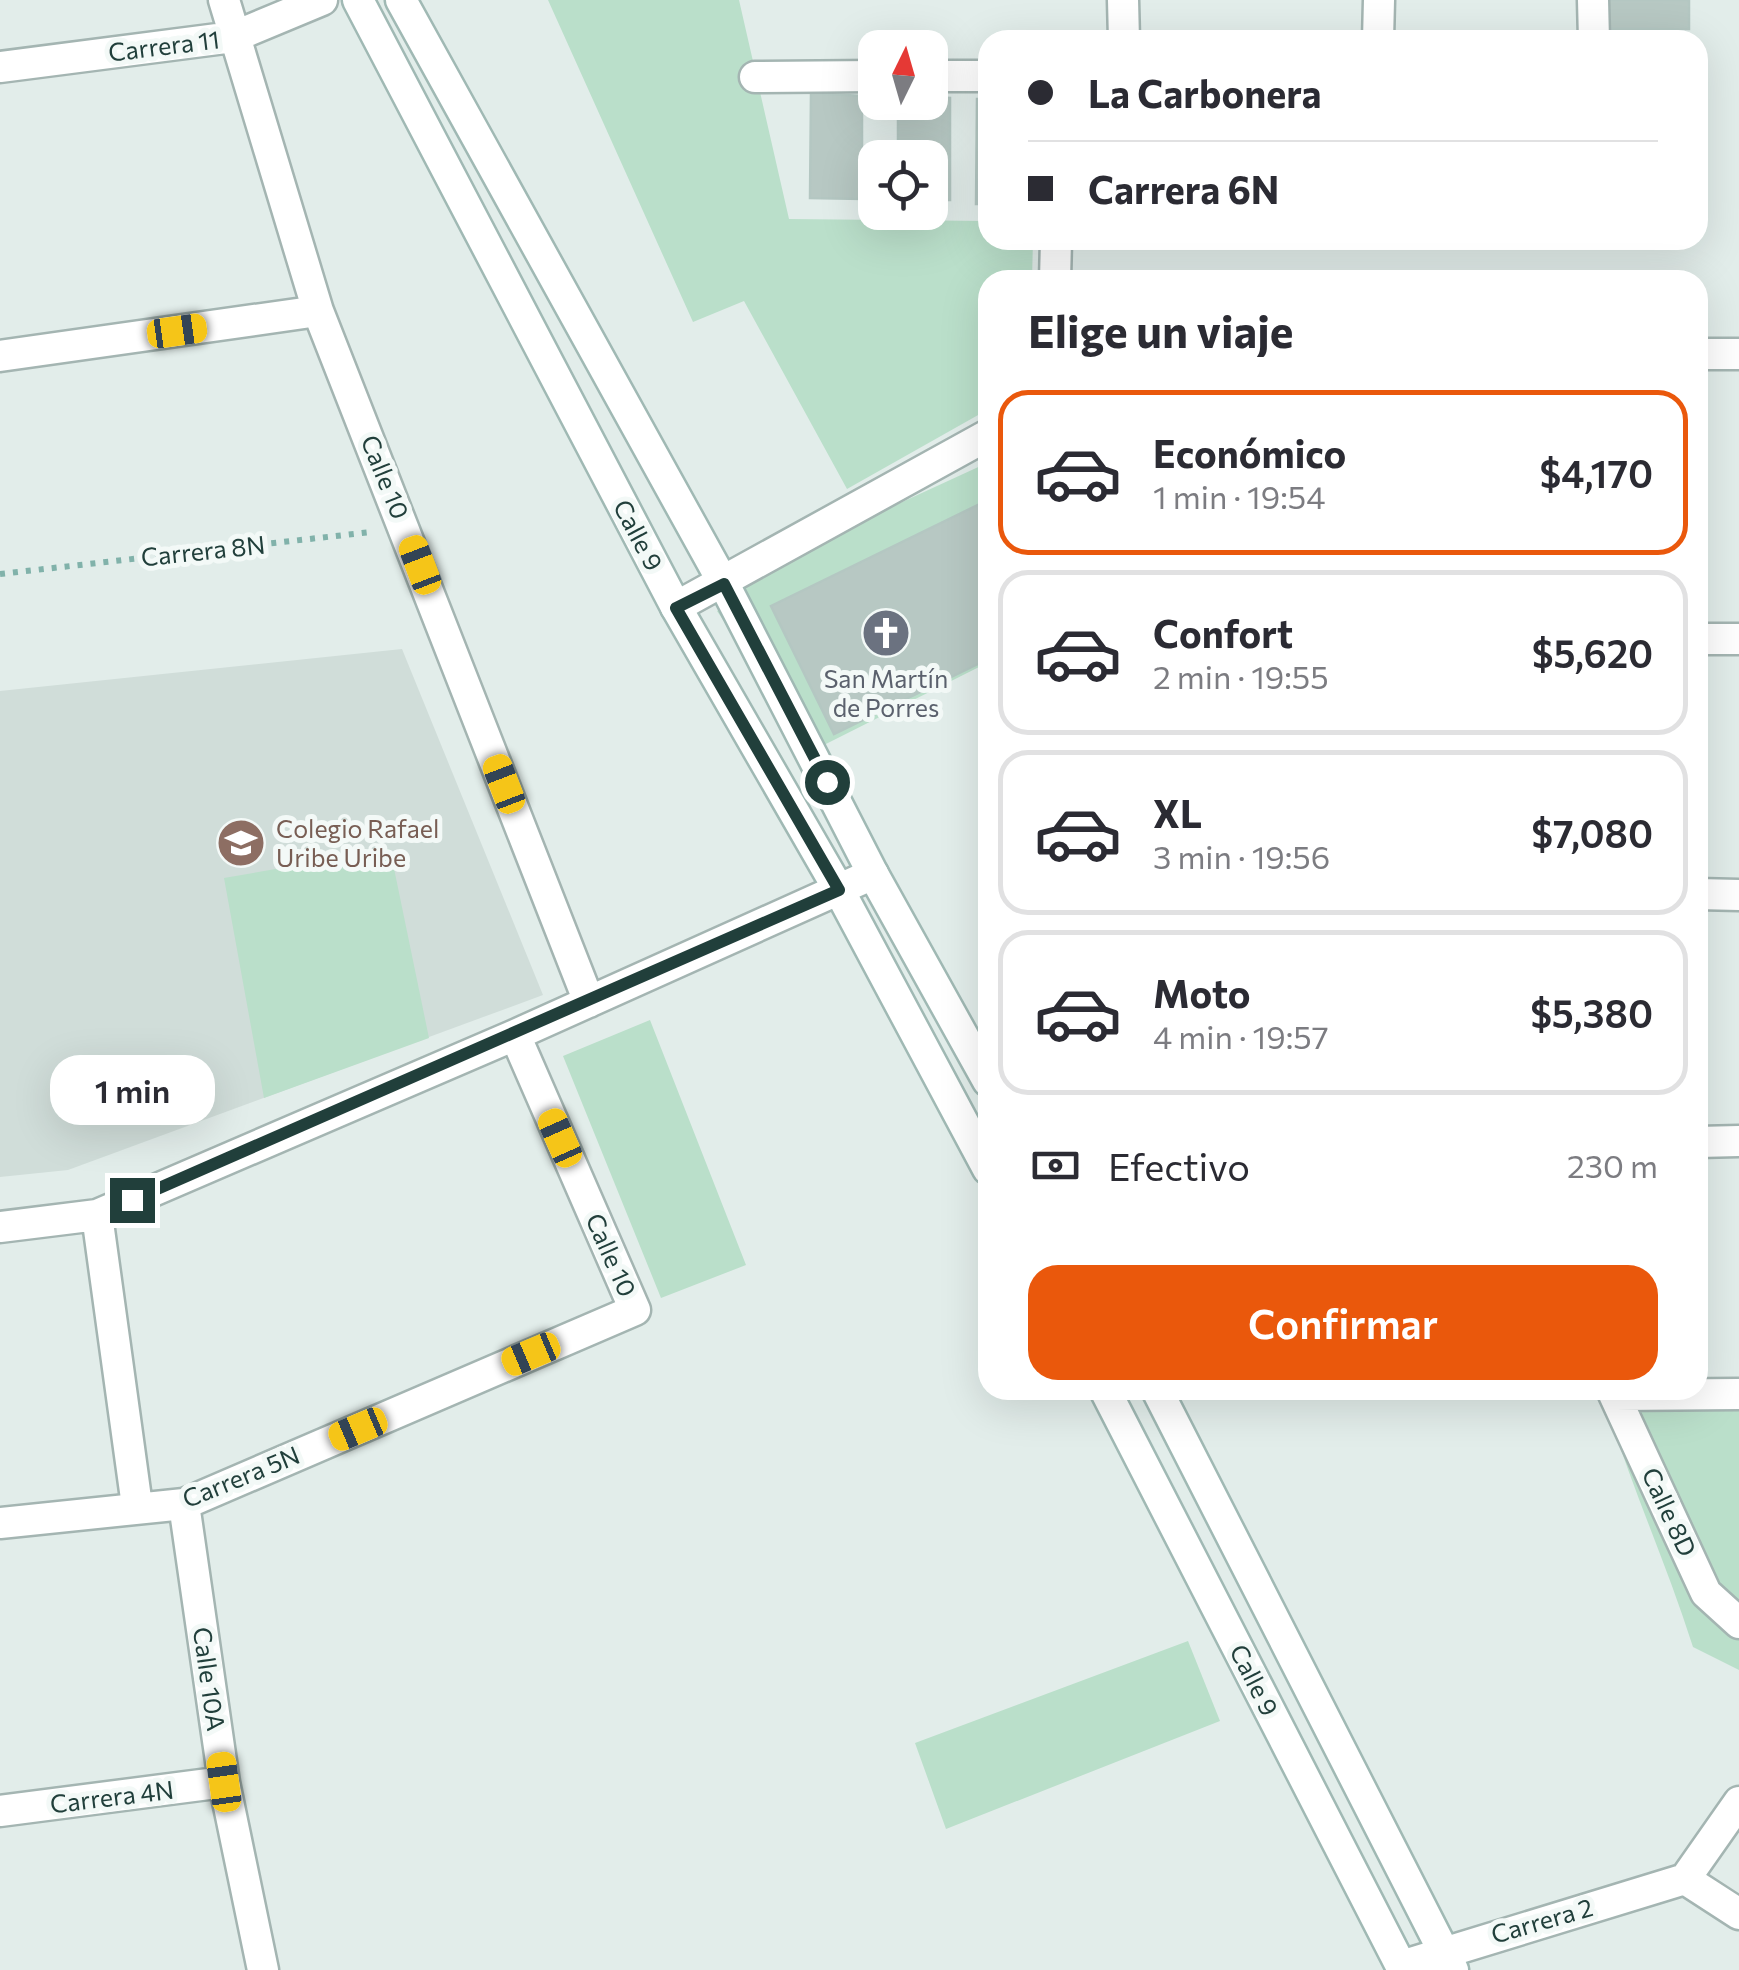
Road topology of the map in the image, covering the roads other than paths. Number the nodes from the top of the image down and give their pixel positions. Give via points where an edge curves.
1 (224, 0) edge
2 (322, 0) edge
3 (358, 0) edge
4 (400, 0) edge
5 (1123, 0) edge
6 (1378, 0) edge
7 (1593, 0) edge
8 (1124, 30) edge
9 (1378, 30) edge
10 (1594, 30) edge
11 (233, 37) junction
12 (0, 67) edge
13 (858, 76) edge
14 (948, 76) edge
15 (978, 76) edge
16 (756, 77) dead end
17 (318, 311) junction
18 (1708, 354) edge
19 (1739, 354) edge
20 (0, 356) edge
21 (978, 441) edge
22 (724, 584) junction
23 (676, 608) junction
24 (1708, 639) edge
25 (1739, 639) edge
26 (873, 874) junction
27 (839, 890) junction
28 (1708, 894) edge
29 (1739, 895) edge
30 (589, 1002) junction
31 (515, 1035) junction
32 (978, 1064) edge
33 (1739, 1141) edge
34 (1708, 1142) edge
35 (978, 1150) edge
36 (97, 1215) junction
37 (0, 1227) edge
38 (635, 1310) joint
39 (1708, 1394) edge
40 (1739, 1394) edge
41 (1113, 1400) edge
42 (1162, 1400) edge
43 (1617, 1400) edge
44 (184, 1504) junction
45 (138, 1506) junction
46 (0, 1523) edge
47 (1739, 1623) edge
48 (224, 1782) junction
49 (1739, 1802) edge
50 (0, 1811) edge
51 (1685, 1879) junction
52 (1739, 1914) edge
53 (1448, 1960) edge
54 (1402, 1968) edge
55 (263, 1970) edge

1 - 11 street, Calle 10
2 - 11 street, Carrera 11
3 - 23 street, Calle 9
4 - 22 street, Calle 9
5 - 8 street
6 - 9 street
7 - 10 street
11 - 12 street, Carrera 11
11 - 17 street, Calle 10
13 - 16 street
14 - 15 street
17 - 20 street
17 - 30 street, Calle 10
18 - 19 street
21 - 22 street
22 - 23 street
22 - 26 street, Calle 9
23 - 27 street, Calle 9
24 - 25 street
26 - 27 street
26 - 32 street, Calle 9
27 - 30 street
27 - 35 street, Calle 9
28 - 29 street
30 - 31 street
31 - 36 street
31 - 38 street, Calle 10
33 - 34 street
36 - 37 street
36 - 45 street
38 - 44 street, Carrera 5N
39 - 40 street
41 - 54 street, Calle 9
42 - 53 street, Calle 9
43 - 47 street, Calle 8D via 1706,1593
44 - 45 street, Carrera 5N
44 - 48 street, Calle 10A
45 - 46 street, Carrera 5N
48 - 50 street, Carrera 4N
48 - 55 street, Calle 10A
49 - 51 street
51 - 52 street
51 - 53 street, Carrera 2
53 - 54 street, Carrera 2

